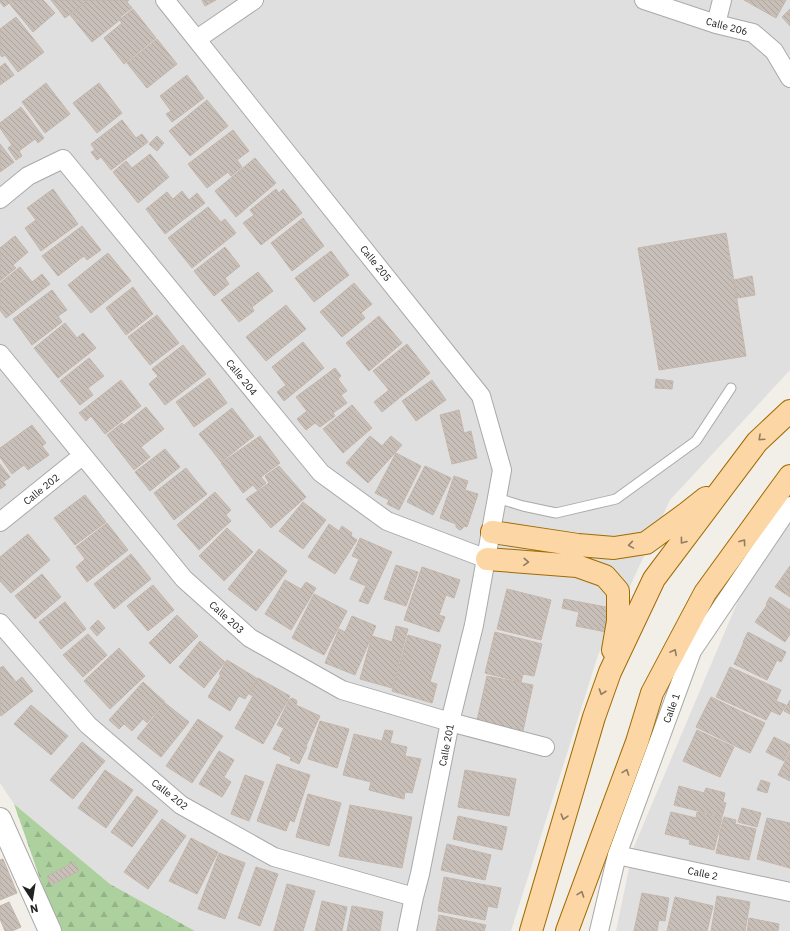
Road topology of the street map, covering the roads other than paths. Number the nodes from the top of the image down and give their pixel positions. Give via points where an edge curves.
1 (165, 0) edge
2 (254, 0) edge
3 (644, 0) edge
4 (722, 0) edge
5 (716, 24) junction
6 (197, 39) junction
7 (790, 78) edge
8 (0, 199) edge
9 (0, 354) edge
10 (731, 388) dead end
11 (790, 411) edge
12 (82, 456) junction
13 (731, 476) junction
14 (790, 476) edge
15 (498, 498) junction
16 (790, 506) edge
17 (0, 522) edge
18 (492, 532) junction
19 (487, 559) junction
20 (0, 622) edge
21 (610, 672) junction
22 (450, 722) junction
23 (545, 747) dead end
24 (0, 819) edge
25 (617, 855) junction
26 (790, 892) edge
27 (414, 897) junction
28 (50, 931) edge
29 (407, 931) edge
30 (531, 931) edge
31 (568, 931) edge
32 (599, 931) edge

1 - 6 street, Calle 205
2 - 6 street
3 - 5 street, Calle 206
4 - 5 street
5 - 7 street, Calle 206 via 753,33 774,51
6 - 15 street, Calle 205 via 481,396 502,470
8 - 19 street, Calle 204 via 28,176 63,159 321,473 387,521
9 - 12 street, Calle 203
10 - 15 lane via 696,441 616,499 556,513
11 -> 13 main road via 757,442
12 - 17 street, Calle 202
12 - 22 street, Calle 203 via 184,579 250,638 342,690
13 -> 18 main road via 687,514 646,543 614,548
13 -> 21 main road via 654,580
31 -> 14 main road via 652,693 706,593
15 - 18 street, Calle 205
16 - 25 street, Calle 1 via 692,651
18 - 19 street, Calle 205
19 -> 21 main road via 576,566 605,576 618,591 618,621
19 - 22 street, Calle 201
20 - 27 street, Calle 202 via 88,725 181,805 274,857
21 -> 30 main road via 594,717
22 - 23 street, Calle 203
22 - 27 street, Calle 201
24 - 28 street
25 - 26 street, Calle 2
25 - 32 street, Calle 1
27 - 29 street, Calle 201

